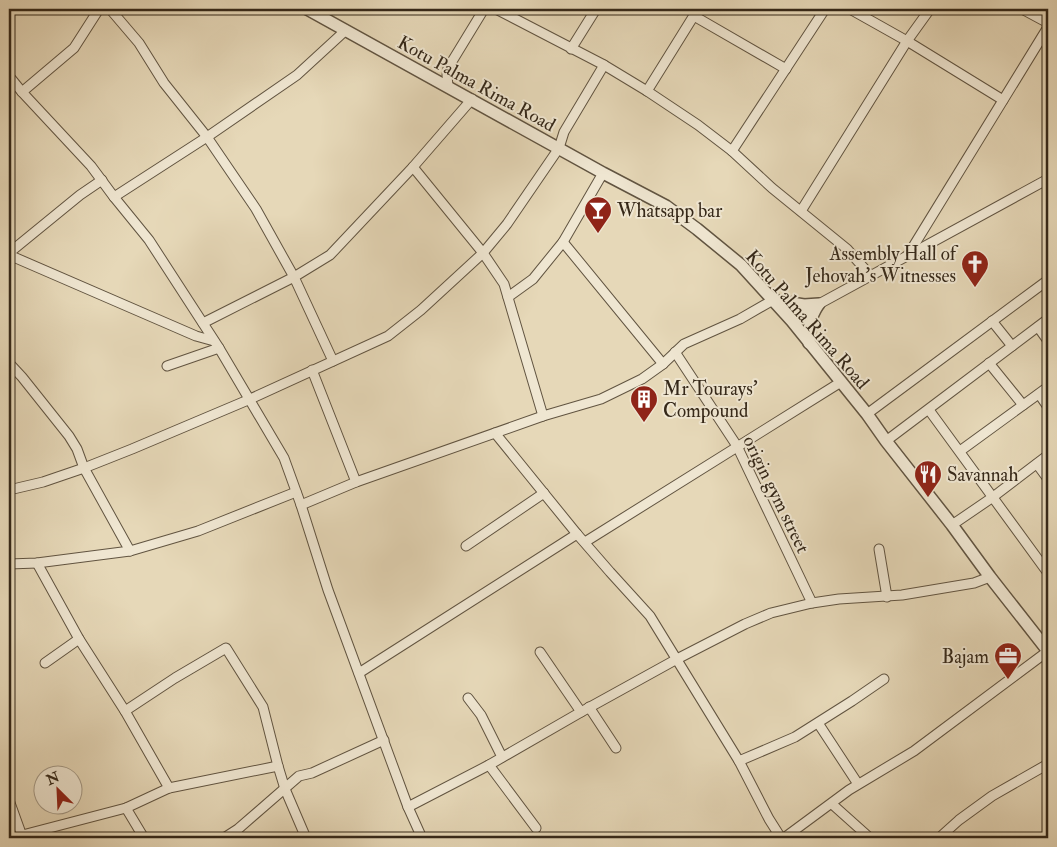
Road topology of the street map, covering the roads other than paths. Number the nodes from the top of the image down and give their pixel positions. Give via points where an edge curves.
1 (99, 9) edge
2 (110, 9) edge
3 (307, 9) edge
4 (484, 9) edge
5 (496, 9) edge
6 (596, 9) edge
7 (825, 9) edge
8 (850, 9) edge
9 (930, 9) edge
10 (1022, 9) edge
11 (696, 12) edge
12 (1048, 23) edge
13 (1048, 27) edge
14 (346, 30) junction
15 (907, 41) junction
16 (571, 49) junction
17 (604, 65) junction
18 (786, 69) junction
19 (9, 76) edge
20 (448, 86) junction
21 (647, 91) junction
22 (22, 92) junction
23 (472, 99) junction
24 (1003, 100) junction
25 (206, 137) junction
26 (559, 148) junction
27 (732, 151) junction
28 (414, 167) junction
29 (603, 173) junction
30 (1048, 179) edge
31 (102, 180) junction
32 (114, 197) junction
33 (801, 211) junction
34 (562, 242) junction
35 (483, 253) junction
36 (9, 255) edge
37 (908, 255) junction
38 (871, 276) junction
39 (294, 277) junction
40 (1048, 280) edge
41 (508, 297) junction
42 (773, 300) junction
43 (819, 304) junction
44 (1048, 319) edge
45 (792, 321) junction
46 (992, 321) junction
47 (202, 323) junction
48 (1038, 327) junction
49 (1048, 341) edge
50 (809, 343) junction
51 (216, 344) junction
52 (1012, 346) junction
53 (676, 352) junction
54 (333, 362) junction
55 (9, 363) edge
56 (989, 363) junction
57 (663, 364) junction
58 (168, 366) dead end
59 (312, 370) junction
60 (841, 382) junction
61 (1048, 387) edge
62 (1039, 394) junction
63 (248, 400) junction
64 (1022, 405) junction
65 (1048, 407) edge
66 (929, 410) junction
67 (867, 414) junction
68 (543, 416) junction
69 (495, 433) junction
70 (886, 441) junction
71 (738, 446) junction
72 (960, 451) junction
73 (1048, 455) edge
74 (1037, 464) junction
75 (84, 468) junction
76 (1048, 479) edge
77 (356, 482) junction
78 (9, 490) edge
79 (296, 492) junction
80 (544, 493) junction
81 (993, 497) junction
82 (301, 505) junction
83 (952, 525) junction
84 (578, 534) junction
85 (585, 542) junction
86 (466, 546) dead end
87 (879, 549) dead end
88 (130, 551) junction
89 (37, 563) junction
90 (9, 564) edge
91 (1047, 570) edge
92 (990, 577) junction
93 (887, 597) junction
94 (812, 603) junction
95 (79, 639) junction
96 (1048, 651) edge
97 (540, 652) dead end
98 (677, 660) junction
99 (45, 663) dead end
100 (359, 673) junction
101 (884, 679) dead end
102 (468, 698) dead end
103 (589, 707) junction
104 (125, 711) junction
105 (581, 712) junction
106 (818, 723) junction
107 (384, 740) junction
108 (616, 748) dead end
109 (502, 757) junction
110 (739, 762) junction
111 (1048, 764) edge
112 (489, 765) junction
113 (278, 766) junction
114 (858, 784) junction
115 (169, 788) junction
116 (285, 789) junction
117 (9, 800) edge
118 (832, 804) junction
119 (408, 807) junction
120 (126, 808) junction
121 (536, 828) dead end
122 (22, 836) junction
123 (11, 838) edge
124 (144, 838) edge
125 (224, 838) edge
126 (306, 838) edge
127 (422, 838) edge
128 (783, 838) edge
129 (870, 838) edge
130 (939, 838) edge

1 - 22 street via 74,48
2 - 25 street via 139,43 164,83
3 - 14 street, Kotu Palma Rima Road
4 - 20 street via 448,68
5 - 16 street
6 - 16 street
7 - 18 street
8 - 15 street
9 - 15 street
10 - 12 street
11 - 18 street
11 - 21 street
13 - 24 street
14 - 20 street, Kotu Palma Rima Road
14 - 25 street via 297,75
15 - 24 street
15 - 33 street
16 - 17 street
17 - 21 street
17 - 26 street via 564,132
18 - 27 street
19 - 22 street
20 - 23 street, Kotu Palma Rima Road
21 - 27 street
22 - 31 street
23 - 26 street, Kotu Palma Rima Road
23 - 28 street
24 - 37 street
25 - 32 street
25 - 39 street via 256,209
26 - 29 street, Kotu Palma Rima Road
26 - 35 street
27 - 33 street
28 - 35 street
28 - 39 street via 330,255
29 - 34 street
29 - 42 street, Kotu Palma Rima Road via 666,206 697,229 741,265
30 - 37 street
31 - 32 street
31 - 36 street
32 - 47 street via 148,240
33 - 38 street via 846,249
34 - 41 street via 533,279
34 - 57 street
35 - 41 street via 504,284
35 - 54 street via 388,336
36 - 51 street
37 - 38 street
38 - 43 street
39 - 47 street
39 - 54 street
40 - 46 street
41 - 68 street
42 - 43 street
42 - 45 street, Kotu Palma Rima Road
42 - 53 street via 684,344
43 - 45 street
43 - 50 street via 810,319
44 - 48 street
45 - 50 street, Kotu Palma Rima Road
46 - 52 street
46 - 67 street
47 - 51 street
48 - 49 street
48 - 52 street
50 - 60 street, Kotu Palma Rima Road
51 - 58 street
51 - 63 street
52 - 56 street
53 - 57 street
53 - 71 street, origin gym street
54 - 59 street
55 - 75 street via 64,428
56 - 64 street
56 - 66 street
57 - 68 street via 642,379 601,399
59 - 63 street
59 - 77 street
60 - 67 street, Kotu Palma Rima Road
60 - 71 street
61 - 62 street
62 - 64 street
62 - 65 street
63 - 75 street
63 - 79 street via 284,458
64 - 72 street
66 - 70 street
66 - 72 street
67 - 70 street, Kotu Palma Rima Road
68 - 69 street
69 - 77 street
69 - 80 street
70 - 83 street, Kotu Palma Rima Road
71 - 85 street
71 - 94 street, origin gym street
72 - 81 street
73 - 74 street
74 - 76 street
74 - 81 street
75 - 78 street
75 - 88 street
77 - 82 street
79 - 82 street
79 - 88 street via 198,531
80 - 84 street
80 - 86 street
81 - 83 street
81 - 91 street
82 - 100 street
83 - 92 street, Kotu Palma Rima Road
84 - 85 street
84 - 100 street
85 - 98 street via 650,616
87 - 93 street
88 - 89 street
89 - 90 street
89 - 95 street
92 - 93 street via 974,583
92 - 96 street, Kotu Palma Rima Road
93 - 94 street
94 - 98 street via 771,613 744,624
95 - 99 street
95 - 104 street
96 - 114 street via 914,751
97 - 105 street
98 - 103 street
98 - 110 street
100 - 107 street
101 - 106 street
102 - 109 street via 481,715
103 - 105 street
103 - 108 street
104 - 113 street via 226,648 263,707
104 - 115 street
105 - 109 street
106 - 110 street
106 - 114 street
107 - 116 street via 299,776
107 - 119 street
109 - 112 street
110 - 128 street via 769,820
111 - 130 street via 992,796
112 - 119 street
112 - 121 street
113 - 115 street
113 - 116 street
114 - 118 street
115 - 120 street
116 - 125 street
116 - 126 street
117 - 122 street
118 - 128 street
118 - 129 street
119 - 127 street
120 - 122 street
120 - 124 street
122 - 123 street

